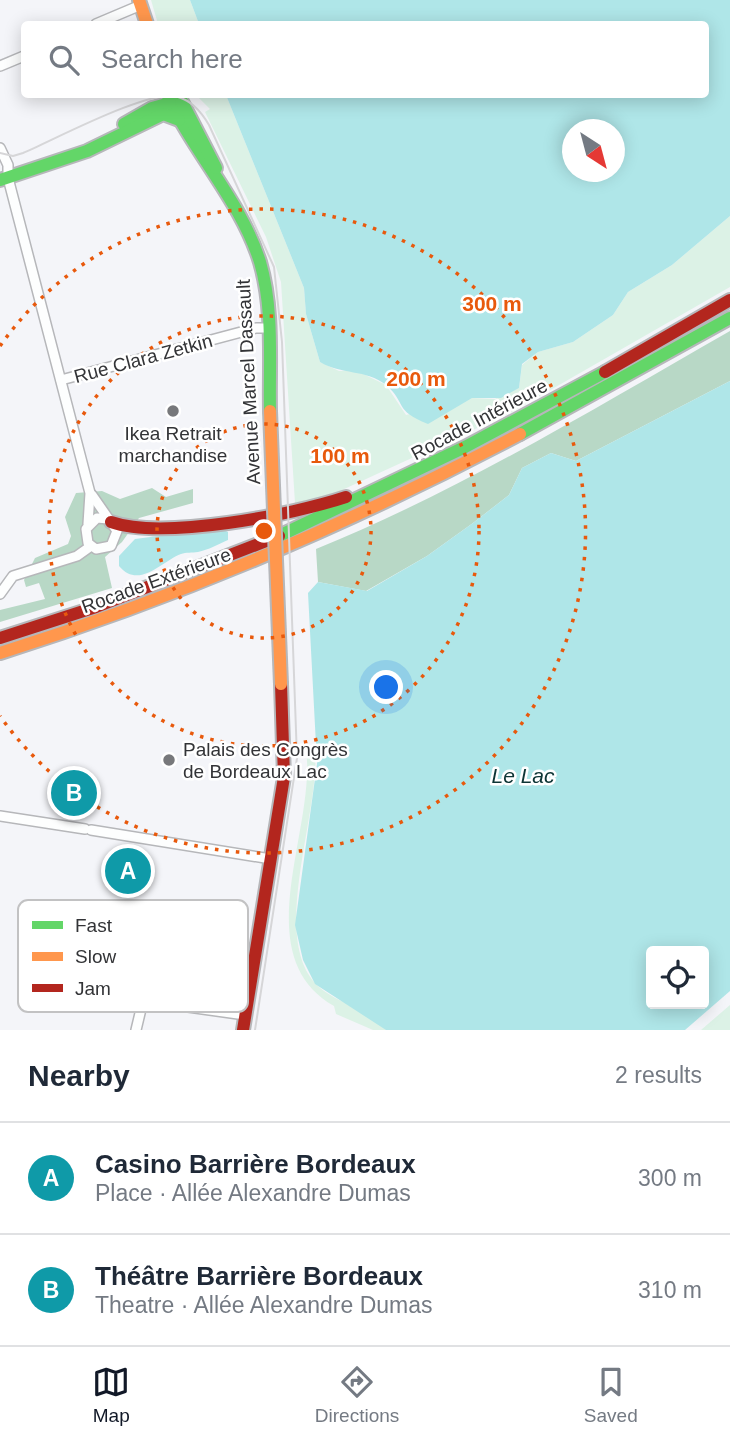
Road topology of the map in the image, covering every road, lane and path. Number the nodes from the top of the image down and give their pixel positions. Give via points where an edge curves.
1 (140, 3) edge
2 (102, 21) edge
3 (146, 21) edge
4 (21, 56) edge
5 (0, 66) edge
6 (171, 98) edge
7 (172, 98) edge
8 (173, 98) edge
9 (174, 98) edge
10 (179, 120) junction
11 (119, 135) junction
12 (0, 148) edge
13 (72, 154) junction
14 (4, 179) edge
15 (219, 183) junction
16 (730, 300) edge
17 (730, 318) edge
18 (267, 328) junction
19 (61, 380) junction
20 (509, 426) junction
21 (90, 492) junction
22 (109, 521) junction
23 (88, 524) junction
24 (91, 546) junction
25 (0, 594) edge
26 (0, 637) edge
27 (0, 653) edge
28 (0, 816) edge
29 (271, 859) junction
30 (248, 997) edge
31 (140, 1012) edge
32 (224, 1012) edge
33 (246, 1012) edge
34 (245, 1015) junction
35 (136, 1030) edge
36 (243, 1030) edge

1 - 2 street
1 - 3 main road
4 - 5 street
6 - 13 main road
7 - 11 main road
8 - 10 main road, Avenue Marcel Dassault
9 - 15 main road, Avenue Marcel Dassault via 212,158
10 - 11 main road via 163,114
10 - 15 main road, Avenue Marcel Dassault
11 - 13 main road
12 - 14 street via 8,165
13 - 14 main road
14 - 19 street
15 - 18 main road, Avenue Marcel Dassault via 259,261
16 - 20 main road, Rocade Intérieure
17 - 27 main road, Rocade Extérieure via 533,430 351,522 195,587
18 - 19 street, Rue Clara Zetkin
18 - 29 main road, Avenue Marcel Dassault, bridge via 284,777
19 - 21 street
20 - 22 main road via 310,509 143,528 124,528
20 - 26 main road, Rocade Intérieure via 398,484 265,544 132,595
21 - 22 street
21 - 23 street
22 - 23 street via 97,519
22 - 24 street via 117,531 115,541 107,548
23 - 24 street via 85,533
24 - 25 street via 77,556 13,576
28 - 29 street
29 - 30 main road, Avenue Marcel Dassault
31 - 35 street
32 - 34 street
33 - 34 main road, Avenue Marcel Dassault
34 - 36 main road, Avenue Marcel Dassault

